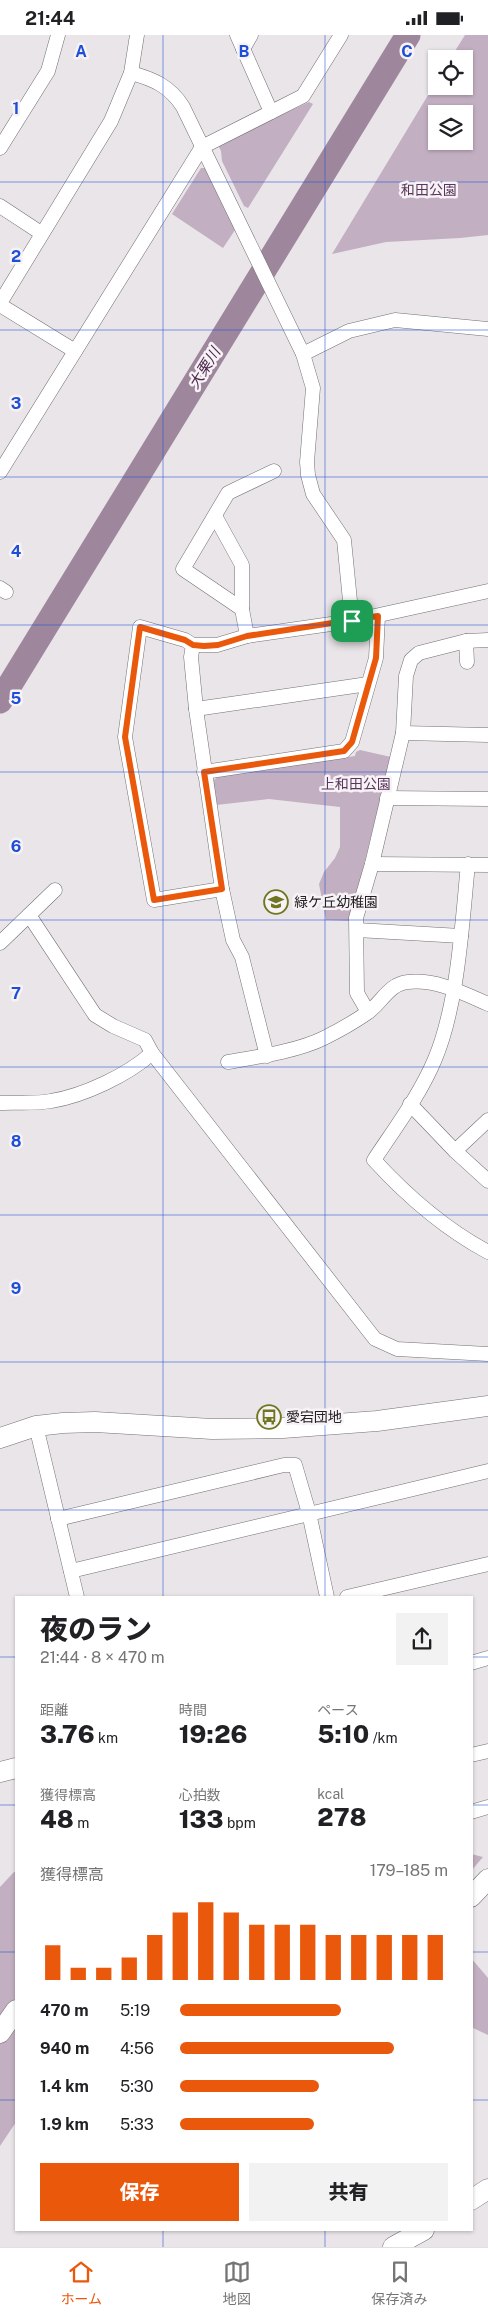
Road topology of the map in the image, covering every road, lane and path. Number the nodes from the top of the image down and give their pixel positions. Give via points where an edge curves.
1 (58, 35) edge
2 (137, 35) edge
3 (236, 35) edge
4 (251, 35) edge
5 (341, 35) edge
6 (243, 49) junction
7 (131, 73) junction
8 (271, 112) junction
9 (202, 147) junction
10 (0, 148) edge
11 (0, 206) edge
12 (42, 233) junction
13 (0, 304) edge
14 (488, 329) edge
15 (75, 351) junction
16 (303, 354) junction
17 (274, 471) dead end
18 (0, 472) edge
19 (215, 516) junction
20 (488, 591) edge
21 (242, 609) junction
22 (378, 616) junction
23 (352, 621) junction
24 (247, 636) junction
25 (488, 640) edge
26 (466, 641) junction
27 (193, 645) junction
28 (467, 662) dead end
29 (368, 684) junction
30 (196, 709) junction
31 (404, 733) junction
32 (488, 735) edge
33 (204, 772) junction
34 (387, 798) junction
35 (488, 799) edge
36 (372, 864) junction
37 (468, 865) junction
38 (488, 865) edge
39 (222, 889) junction
40 (55, 890) dead end
41 (29, 915) junction
42 (357, 930) junction
43 (461, 936) junction
44 (0, 943) edge
45 (452, 989) junction
46 (488, 1004) edge
47 (368, 1012) junction
48 (152, 1053) junction
49 (267, 1055) junction
50 (228, 1062) dead end
51 (0, 1103) edge
52 (410, 1104) junction
53 (488, 1120) edge
54 (455, 1151) junction
55 (488, 1181) edge
56 (488, 1252) edge
57 (488, 1354) edge
58 (488, 1406) edge
59 (36, 1426) junction
60 (0, 1438) edge
61 (488, 1471) edge
62 (309, 1513) junction
63 (58, 1519) junction
64 (488, 1564) edge
65 (71, 1571) junction
66 (77, 1596) edge
67 (327, 1596) edge
68 (351, 1596) edge
69 (488, 1658) edge
70 (473, 1662) edge
71 (488, 1751) edge
72 (473, 1755) edge
73 (15, 1768) edge
74 (0, 1772) edge
75 (488, 1807) edge
76 (473, 1811) edge
77 (488, 1879) edge
78 (473, 1895) edge
79 (15, 2011) edge
80 (0, 2033) edge
81 (488, 2189) edge
82 (473, 2199) edge
83 (422, 2231) edge
84 (393, 2247) edge

1 - 10 street via 48,71
2 - 7 street
3 - 6 street
4 - 6 street
5 - 8 street via 303,96
6 - 8 street
7 - 9 street via 151,79 172,92
7 - 12 street via 102,137
8 - 9 street
9 - 15 street
9 - 16 street
11 - 12 street
12 - 13 street
13 - 15 street
14 - 16 street via 395,320 349,331
15 - 18 street
16 - 23 street via 313,388 308,475 313,494 344,540
17 - 19 street via 228,493
19 - 21 street via 242,565
19 - 21 street via 183,569
20 - 22 street
21 - 24 street
22 - 23 street
22 - 29 street via 376,658
23 - 24 street
24 - 27 street via 218,645
25 - 26 street
26 - 28 street
26 - 31 street via 419,653 411,661 406,675
27 - 30 street via 191,657
27 - 39 street via 140,627 125,737 154,900
29 - 30 street
29 - 33 street via 352,742 344,751
30 - 33 street
31 - 32 street
31 - 34 street
33 - 39 street
34 - 35 street
34 - 36 street
36 - 37 street
36 - 42 street via 356,918
37 - 38 street
37 - 43 street
39 - 49 street via 233,940 242,957
40 - 41 street
41 - 44 street
41 - 48 street via 95,1015 145,1039
42 - 43 street
42 - 47 street via 356,993
43 - 45 street
45 - 46 street
45 - 47 street via 432,983 407,982 392,988
45 - 52 street via 435,1059
47 - 49 street via 322,1039
48 - 51 street via 139,1065 94,1088 50,1101
48 - 57 street via 375,1339 396,1349
49 - 50 street
52 - 54 street
52 - 56 street via 374,1160 393,1181 458,1236
53 - 54 street
54 - 55 street
58 - 59 street via 293,1428 212,1429 95,1422
59 - 60 street
59 - 63 street
61 - 62 street
62 - 63 street via 295,1465 284,1465
62 - 65 street
62 - 67 street
63 - 65 street
64 - 68 street
65 - 66 street
69 - 70 street
71 - 72 street
73 - 74 street
75 - 76 street
77 - 78 street
79 - 80 street
81 - 82 street
83 - 84 street

